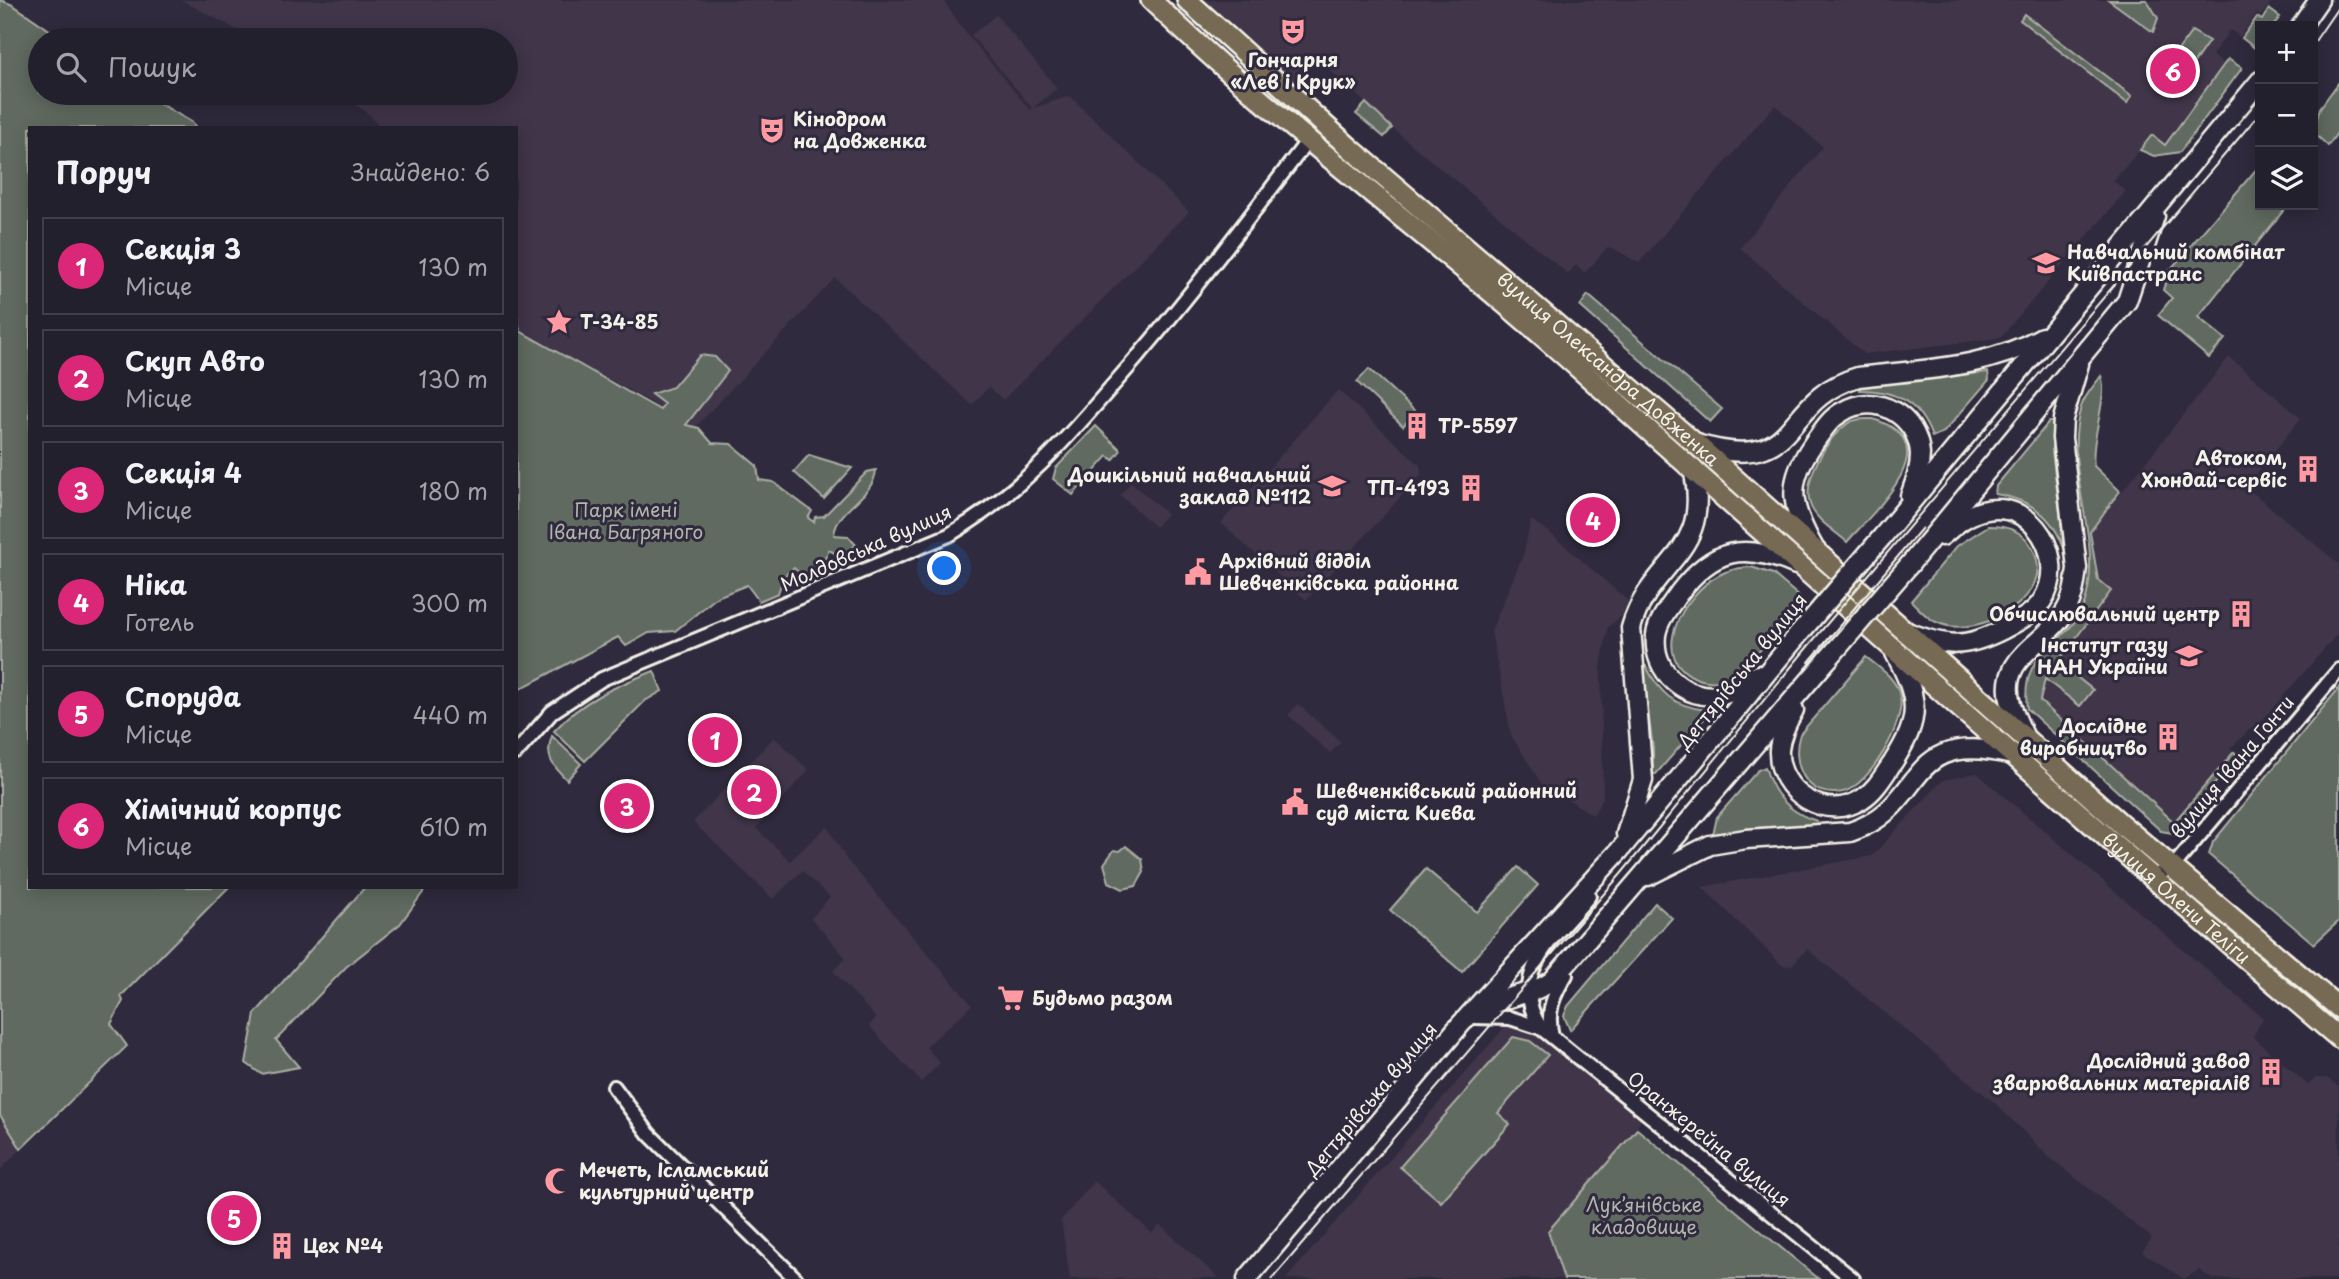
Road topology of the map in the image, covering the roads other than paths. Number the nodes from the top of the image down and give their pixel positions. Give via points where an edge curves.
1 (1151, 0) edge
2 (1187, 0) edge
3 (2319, 0) edge
4 (2304, 21) edge
5 (2258, 84) edge
6 (1309, 139) junction
7 (2162, 199) junction
8 (2051, 331) junction
9 (2081, 355) junction
10 (1696, 444) junction
11 (1693, 469) junction
12 (1904, 511) junction
13 (1812, 562) junction
14 (1910, 564) junction
15 (1898, 639) junction
16 (1775, 662) junction
17 (2339, 670) edge
18 (1807, 685) junction
19 (2020, 747) junction
20 (518, 750) edge
21 (1619, 851) junction
22 (2172, 868) junction
23 (2147, 872) junction
24 (1599, 873) junction
25 (1639, 881) junction
26 (1585, 945) junction
27 (1529, 994) junction
28 (2339, 1008) edge
29 (1467, 1021) junction
30 (1541, 1028) junction
31 (1552, 1037) junction
32 (2339, 1038) edge
33 (614, 1087) dead end
34 (796, 1279) edge
35 (1247, 1279) edge
36 (1853, 1279) edge

1 - 6 main road, вулиця Олександра Довженка
2 - 10 main road, вулиця Олександра Довженка via 1340,139
3 - 4 main road
5 - 7 main road, Дегтярівська вулиця
6 - 11 main road, вулиця Олександра Довженка
6 - 20 street, Молдовська вулиця via 1144,350 1034,472 990,510 948,535 602,679 552,712
7 - 8 main road, Дегтярівська вулиця
7 - 9 main road via 2127,301
8 - 10 main road via 2010,353 1970,365 1841,382 1820,395 1776,443 1756,452 1731,453
8 - 12 main road, Дегтярівська вулиця
9 - 14 main road
9 - 19 main road via 2062,438 2077,568 2075,586 2062,617 2029,646 2011,674 2010,704
10 - 13 main road, вулиця Олександра Довженка
11 - 13 main road, вулиця Олександра Довженка
11 - 21 main road, вулиця Олександра Довженка via 1699,496 1695,526 1638,608 1631,628 1643,780
12 - 13 main road via 1919,469 1915,432 1901,416 1880,405 1853,406 1831,419 1796,472 1798,517
12 - 16 main road, Дегтярівська вулиця, bridge
13 - 15 main road, вулиця Олександра Довженка
13 - 16 main road via 1759,552 1721,555 1696,572 1666,611 1656,634 1658,658 1667,675 1698,695 1734,692
14 - 15 main road via 1969,516 2000,510 2021,516 2039,530 2052,556 2052,571 2041,601 2031,612 1980,640 1951,645
14 - 18 main road, bridge
15 - 18 main road via 1915,699 1913,726 1880,782 1848,806 1811,803 1793,790 1782,771 1781,738
15 - 19 main road, вулиця Олександра Довженка
16 - 21 main road, Дегтярівська вулиця
17 - 22 street, вулиця Івана Гонти
18 - 25 main road
19 - 22 main road, вулиця Олени Теліги
19 - 23 main road, вулиця Олени Теліги
19 - 25 main road via 1952,751 1929,761 1888,812 1850,832 1710,845
21 - 24 main road, Дегтярівська вулиця
22 - 23 street, вулиця Івана Гонти via 2155,875
22 - 28 main road, вулиця Олени Теліги
23 - 32 main road, вулиця Олени Теліги
24 - 27 street via 1589,896 1531,969
24 - 29 main road, Дегтярівська вулиця
25 - 26 main road
26 - 27 main road via 1552,981
26 - 31 street via 1551,1002
27 - 29 main road via 1501,999
27 - 30 street
29 - 30 street via 1510,1018
29 - 35 main road, Дегтярівська вулиця
30 - 31 street, Оранжерейна вулиця
31 - 36 street, Оранжерейна вулиця
33 - 34 street via 649,1134

